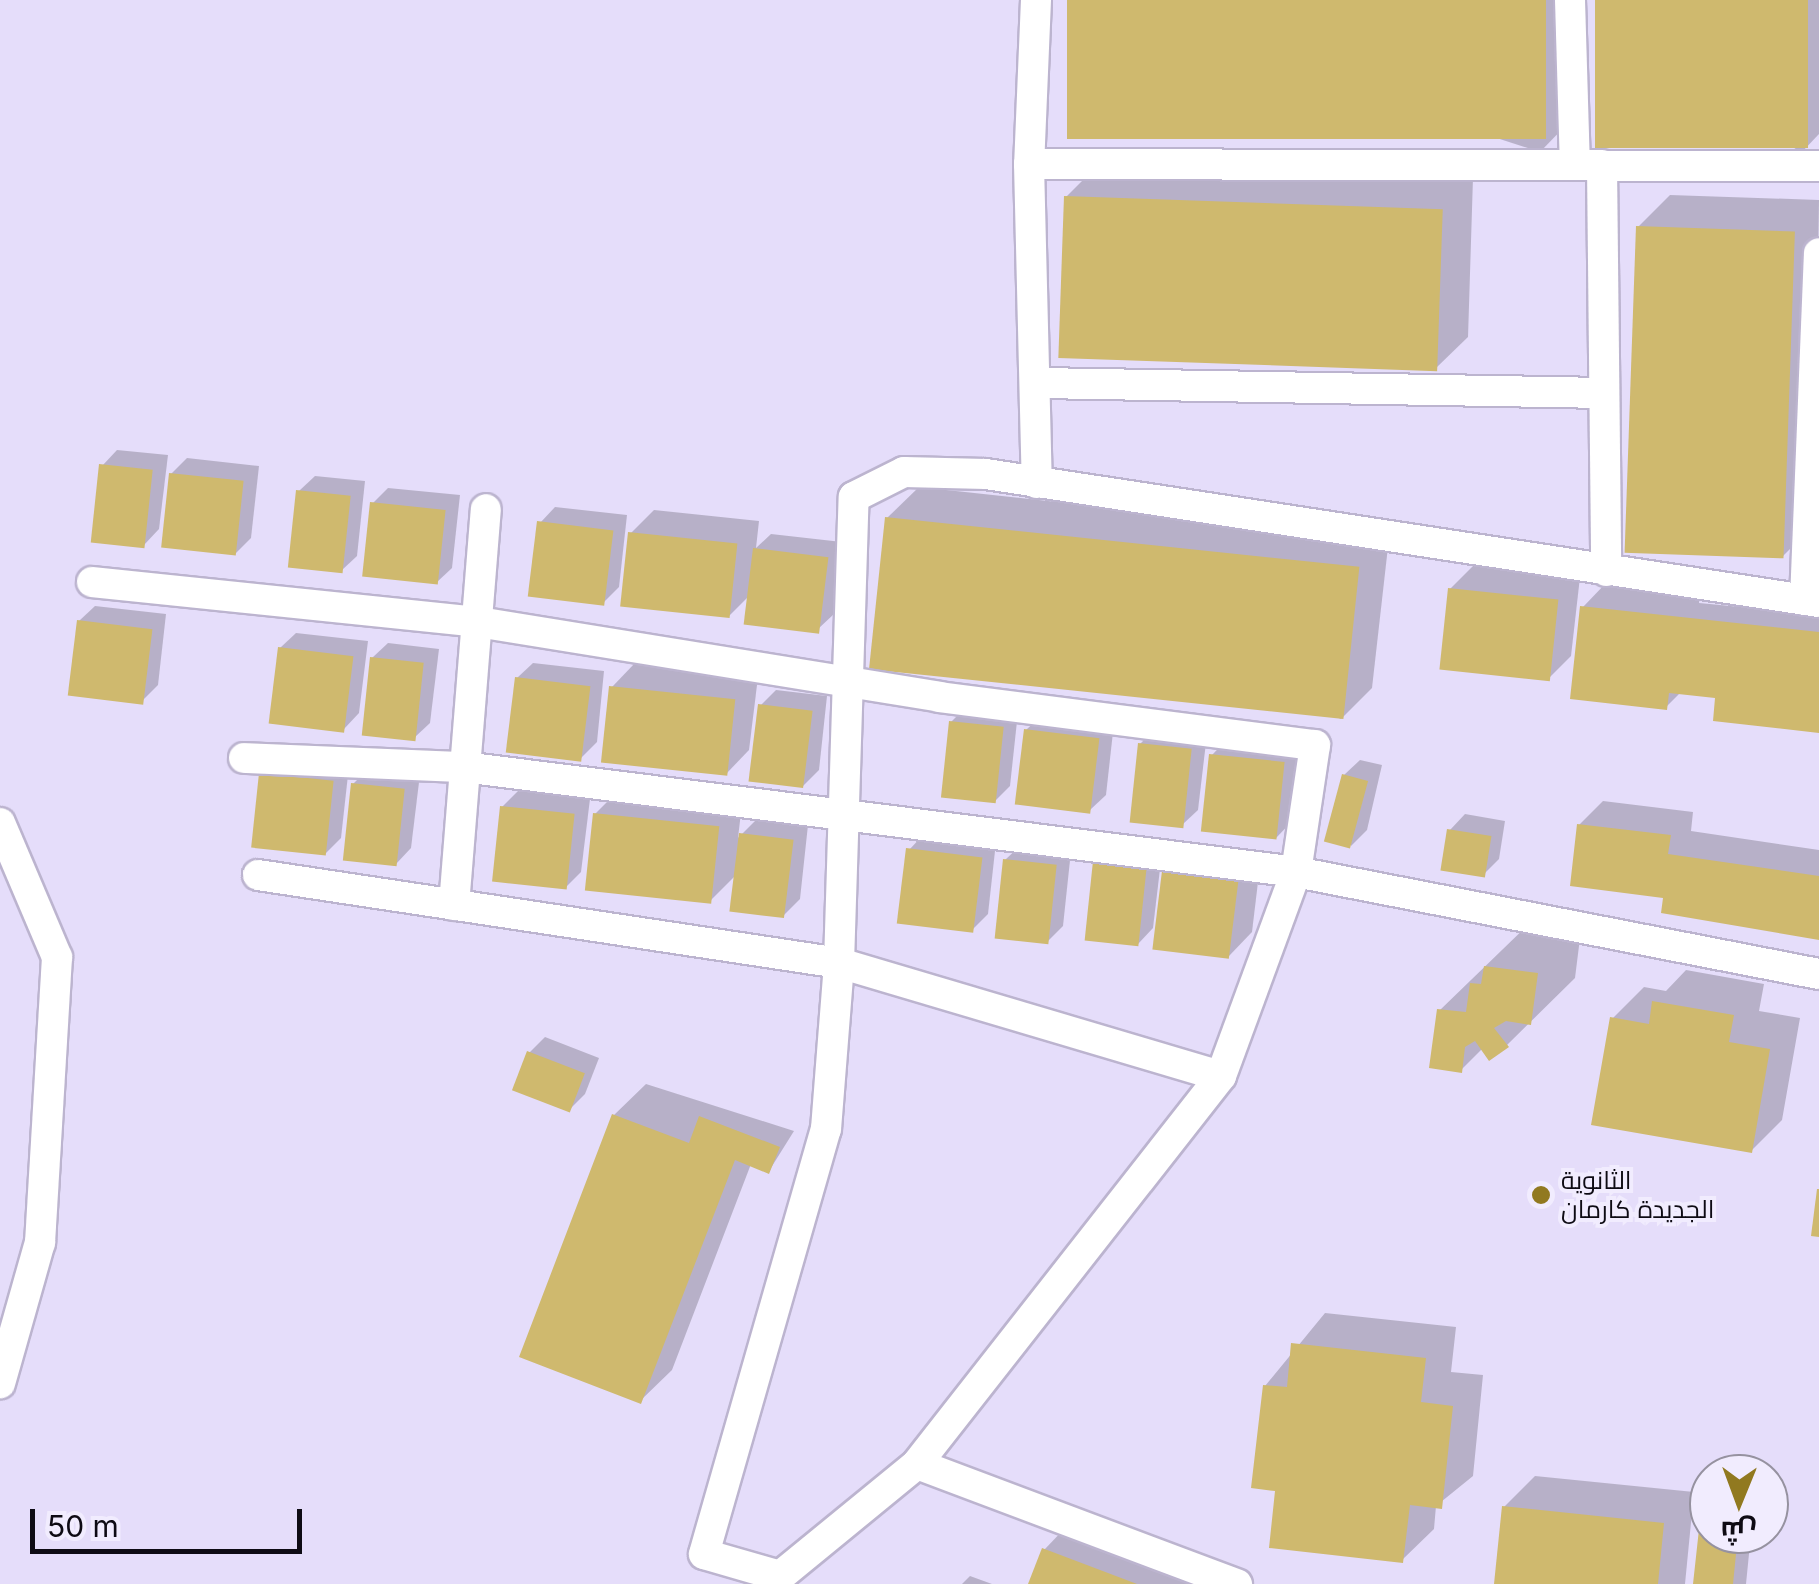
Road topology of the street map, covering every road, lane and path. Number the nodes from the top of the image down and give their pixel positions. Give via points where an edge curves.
1 (1036, 0) edge
2 (1570, 0) edge
3 (1029, 164) junction
4 (1588, 165) junction
5 (1819, 166) edge
6 (1819, 252) edge
7 (1039, 383) junction
8 (1604, 393) junction
9 (1037, 483) junction
10 (486, 508) dead end
11 (1606, 572) junction
12 (92, 582) dead end
13 (1812, 601) edge
14 (472, 621) junction
15 (845, 678) junction
16 (244, 758) dead end
17 (463, 767) junction
18 (842, 811) junction
19 (0, 823) edge
20 (1296, 872) junction
21 (258, 875) dead end
22 (454, 905) junction
23 (839, 964) junction
24 (1819, 974) edge
25 (1220, 1076) junction
26 (0, 1383) edge
27 (917, 1464) junction
28 (777, 1580) edge
29 (1238, 1584) edge

1 - 3 street
2 - 4 street
3 - 4 street
3 - 7 street
4 - 5 street
4 - 8 street
6 - 13 street
7 - 8 street
7 - 9 street
8 - 11 street
9 - 11 street
9 - 15 street via 904,472 854,497
10 - 14 street
11 - 13 street
12 - 14 street
14 - 15 street
14 - 17 street
15 - 18 street
15 - 20 street via 939,697 1314,745
16 - 17 street
17 - 18 street
17 - 22 street
18 - 20 street
18 - 23 street
19 - 26 street via 57,957 40,1242
20 - 24 street
20 - 25 street
21 - 22 street
22 - 23 street
23 - 25 street
23 - 28 street via 826,1130 704,1554
25 - 27 street
27 - 28 street
27 - 29 street

